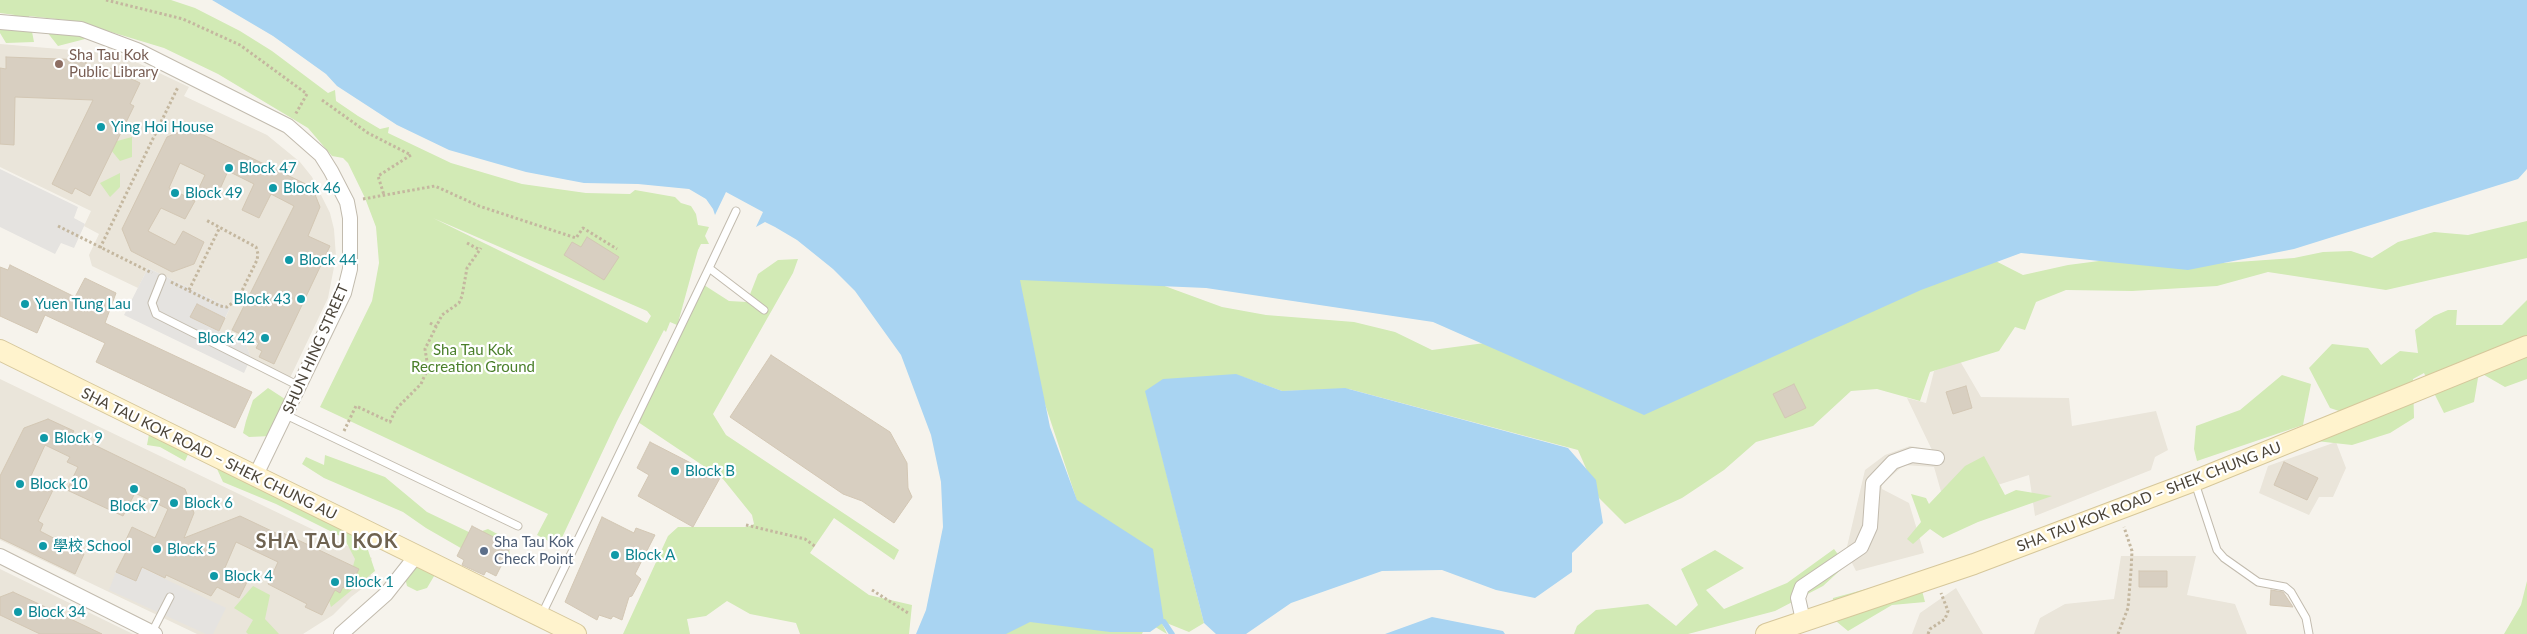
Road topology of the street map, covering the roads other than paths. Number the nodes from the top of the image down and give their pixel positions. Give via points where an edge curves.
1 (0, 22) edge
2 (736, 210) dead end
3 (709, 268) junction
4 (162, 278) road end
5 (764, 310) dead end
6 (2527, 346) edge
7 (0, 350) edge
8 (300, 386) junction
9 (286, 415) junction
10 (1937, 458) dead end
11 (255, 477) junction
12 (2194, 480) junction
13 (518, 526) dead end
14 (0, 556) edge
15 (416, 556) junction
16 (170, 597) dead end
17 (1803, 620) junction
18 (553, 624) edge
19 (154, 633) edge
20 (341, 634) edge
21 (576, 634) edge
22 (1766, 634) edge
23 (2309, 634) edge

1 - 8 street, SHUN HING STREET via 82,29 137,50 288,126 321,156 347,202 350,269 344,293
2 - 3 lane
3 - 5 lane
3 - 18 lane
4 - 8 lane via 152,302 156,314
6 - 12 main road, SHA TAU KOK ROAD – SHEK CHUNG AU
7 - 11 main road, SHA TAU KOK ROAD – SHEK CHUNG AU
8 - 9 street, SHUN HING STREET
9 - 11 street, SHUN HING STREET
9 - 13 lane
10 - 17 street via 1912,455 1893,462 1873,483 1870,527 1861,547 1802,587 1798,598
11 - 15 main road, SHA TAU KOK ROAD – SHEK CHUNG AU
12 - 17 main road, SHA TAU KOK ROAD – SHEK CHUNG AU via 1974,564
12 - 23 lane via 2217,550 2258,582 2284,587 2291,592 2306,618
14 - 19 street
15 - 18 main road, SHA TAU KOK ROAD – SHEK CHUNG AU
15 - 20 street via 386,594
16 - 19 lane
17 - 22 main road, SHA TAU KOK ROAD – SHEK CHUNG AU
18 - 21 main road, SHA TAU KOK ROAD – SHEK CHUNG AU

